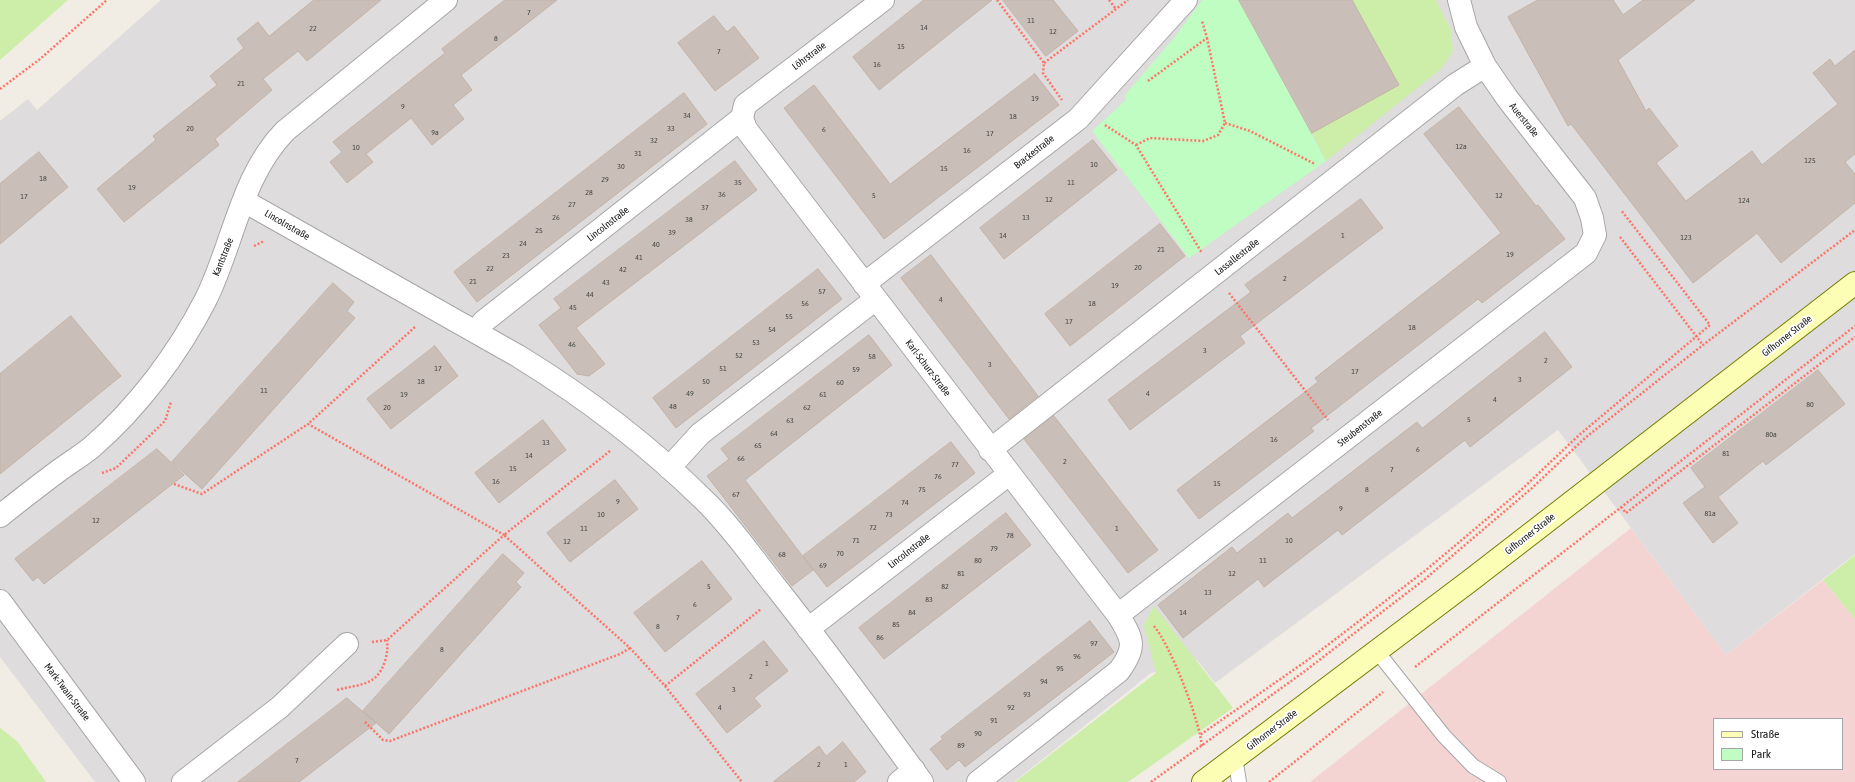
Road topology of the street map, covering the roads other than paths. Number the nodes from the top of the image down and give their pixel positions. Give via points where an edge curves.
1 (446, 0) edge
2 (883, 0) edge
3 (1186, 0) edge
4 (1459, 0) edge
5 (1485, 66) junction
6 (742, 118) junction
7 (244, 201) junction
8 (1595, 235) joint
9 (1855, 283) edge
10 (870, 292) junction
11 (476, 331) junction
12 (990, 450) junction
13 (669, 468) junction
14 (1009, 474) junction
15 (0, 516) edge
16 (0, 601) edge
17 (1118, 615) junction
18 (808, 629) junction
19 (348, 644) road end
20 (1376, 650) junction
21 (1236, 757) junction
22 (912, 778) edge
23 (134, 782) edge
24 (183, 782) edge
25 (978, 782) edge
26 (1203, 782) edge
27 (1239, 782) edge
28 (1499, 782) edge

1 - 7 street, Kantstraße via 285,131 266,153
2 - 6 street, Löhrstraße via 745,105
3 - 10 street, Brackestraße via 1078,119
4 - 5 street, Auerstraße via 1466,27
5 - 8 street, Auerstraße via 1585,198
5 - 12 street, Lassallestraße via 1455,85
6 - 10 street, Karl-Schurz-Straße via 746,129
6 - 11 street, Lincolnstraße via 483,322
7 - 11 street, Lincolnstraße
7 - 15 street, Kantstraße via 205,300 154,380 130,409 91,448
8 - 17 street, Steubenstraße via 1586,253
9 - 20 main road, Gifhorner Straße via 1471,580
10 - 12 street, Karl-Schurz-Straße
10 - 13 street via 700,434
11 - 13 street, Lincolnstraße via 556,379 631,435
12 - 14 street, Karl-Schurz-Straße
13 - 18 street, Lincolnstraße via 723,521
14 - 17 street, Karl-Schurz-Straße
14 - 18 street, Lincolnstraße
16 - 23 street, Mark-Twain-Straße
17 - 25 street via 1131,635 1130,657 1120,671
18 - 22 street, Lincolnstraße
19 - 24 street via 280,707
20 - 21 main road, Gifhorner Straße
20 - 28 lane via 1453,746 1473,766
21 - 26 main road, Gifhorner Straße
21 - 27 lane

